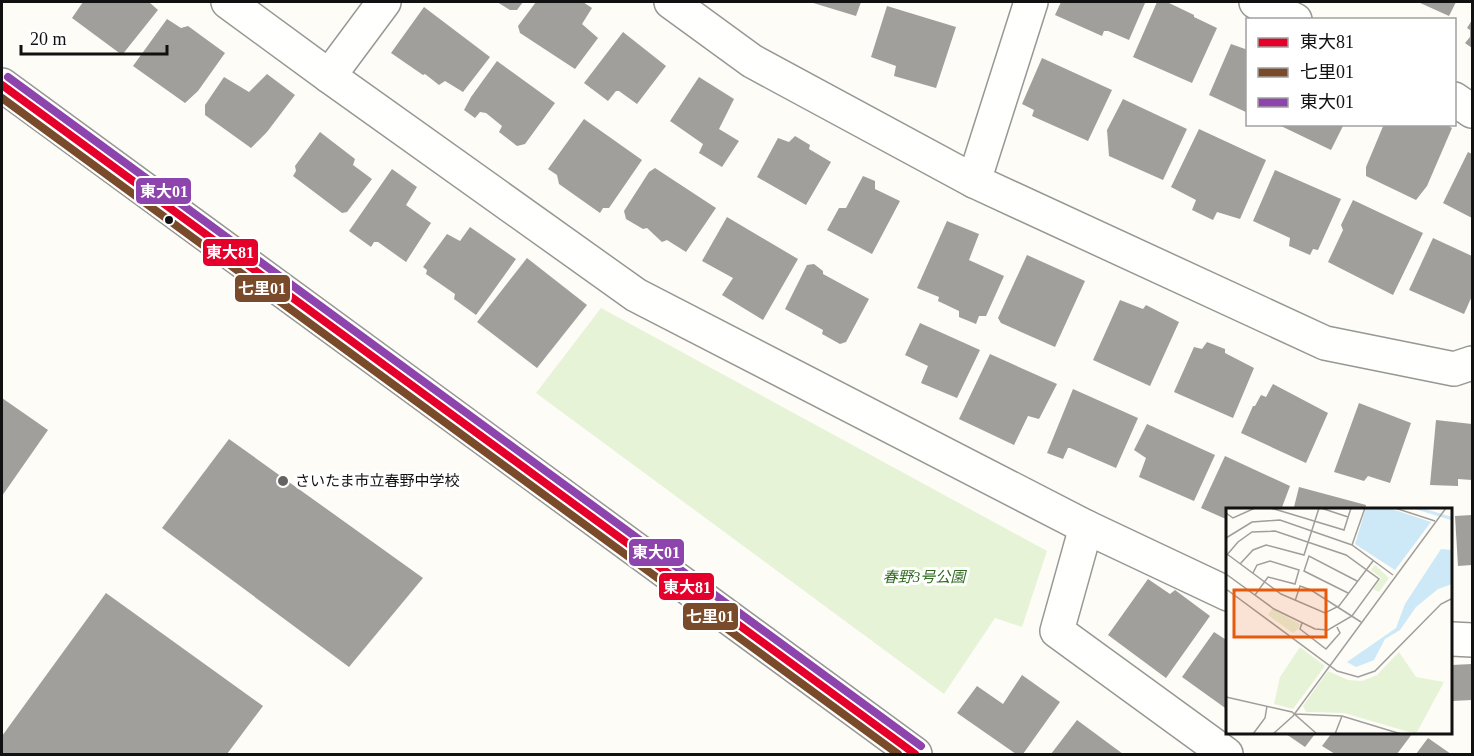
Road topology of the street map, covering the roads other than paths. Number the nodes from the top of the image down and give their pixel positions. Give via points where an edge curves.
1 (228, 2) edge
2 (384, 2) edge
3 (671, 2) edge
4 (1031, 2) edge
5 (1256, 2) edge
6 (1291, 18) edge
7 (329, 76) junction
8 (2, 85) edge
9 (1456, 100) edge
10 (1473, 111) edge
11 (974, 181) junction
12 (1473, 363) edge
13 (1086, 527) junction
14 (1226, 593) edge
15 (1453, 639) edge
16 (1473, 640) edge
17 (915, 754) edge
18 (1226, 754) edge

1 - 7 street
2 - 7 street
3 - 11 street via 753,62
4 - 11 street
5 - 6 street
7 - 13 street via 636,295
8 - 17 street
9 - 10 street
11 - 12 street via 1325,343 1454,369
13 - 14 street
13 - 18 street via 1056,631
15 - 16 street

